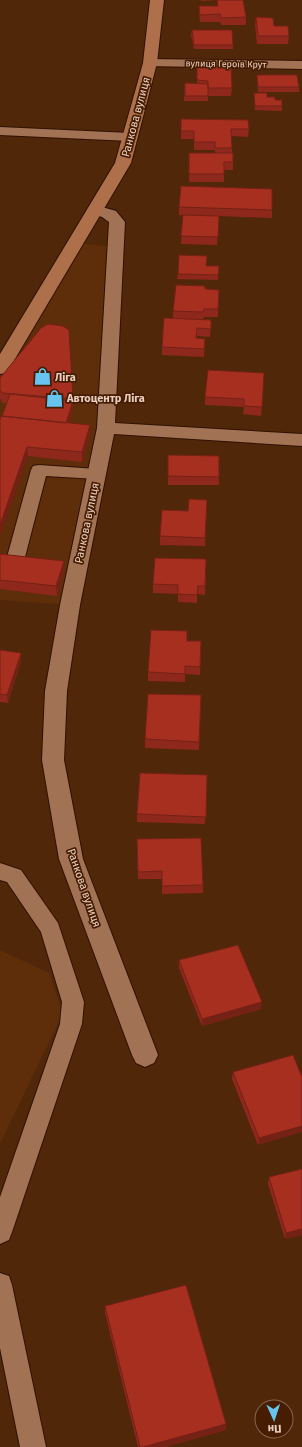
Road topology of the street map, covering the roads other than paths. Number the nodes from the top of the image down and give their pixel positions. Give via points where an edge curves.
1 (157, 0) edge
2 (150, 63) junction
3 (302, 65) edge
4 (0, 131) edge
5 (130, 137) junction
6 (95, 210) junction
7 (0, 369) edge
8 (106, 428) junction
9 (302, 440) edge
10 (97, 474) junction
11 (16, 557) edge
12 (0, 871) edge
13 (145, 1055) dead end
14 (0, 1232) edge
15 (0, 1286) edge
16 (33, 1447) edge

1 - 2 main road, Ранкова вулиця
2 - 3 street, вулиця Героїв Крут
2 - 5 main road, Ранкова вулиця
4 - 5 lane
5 - 6 main road, Ранкова вулиця via 123,163
6 - 7 main road
6 - 8 street, Ранкова вулиця via 110,214 117,222
8 - 9 street
8 - 10 street, Ранкова вулиця
10 - 11 lane via 39,470
10 - 13 street, Ранкова вулиця via 70,605 56,691 53,760 71,859
12 - 14 lane via 14,876 51,929 73,1002 68,1031
15 - 16 lane

